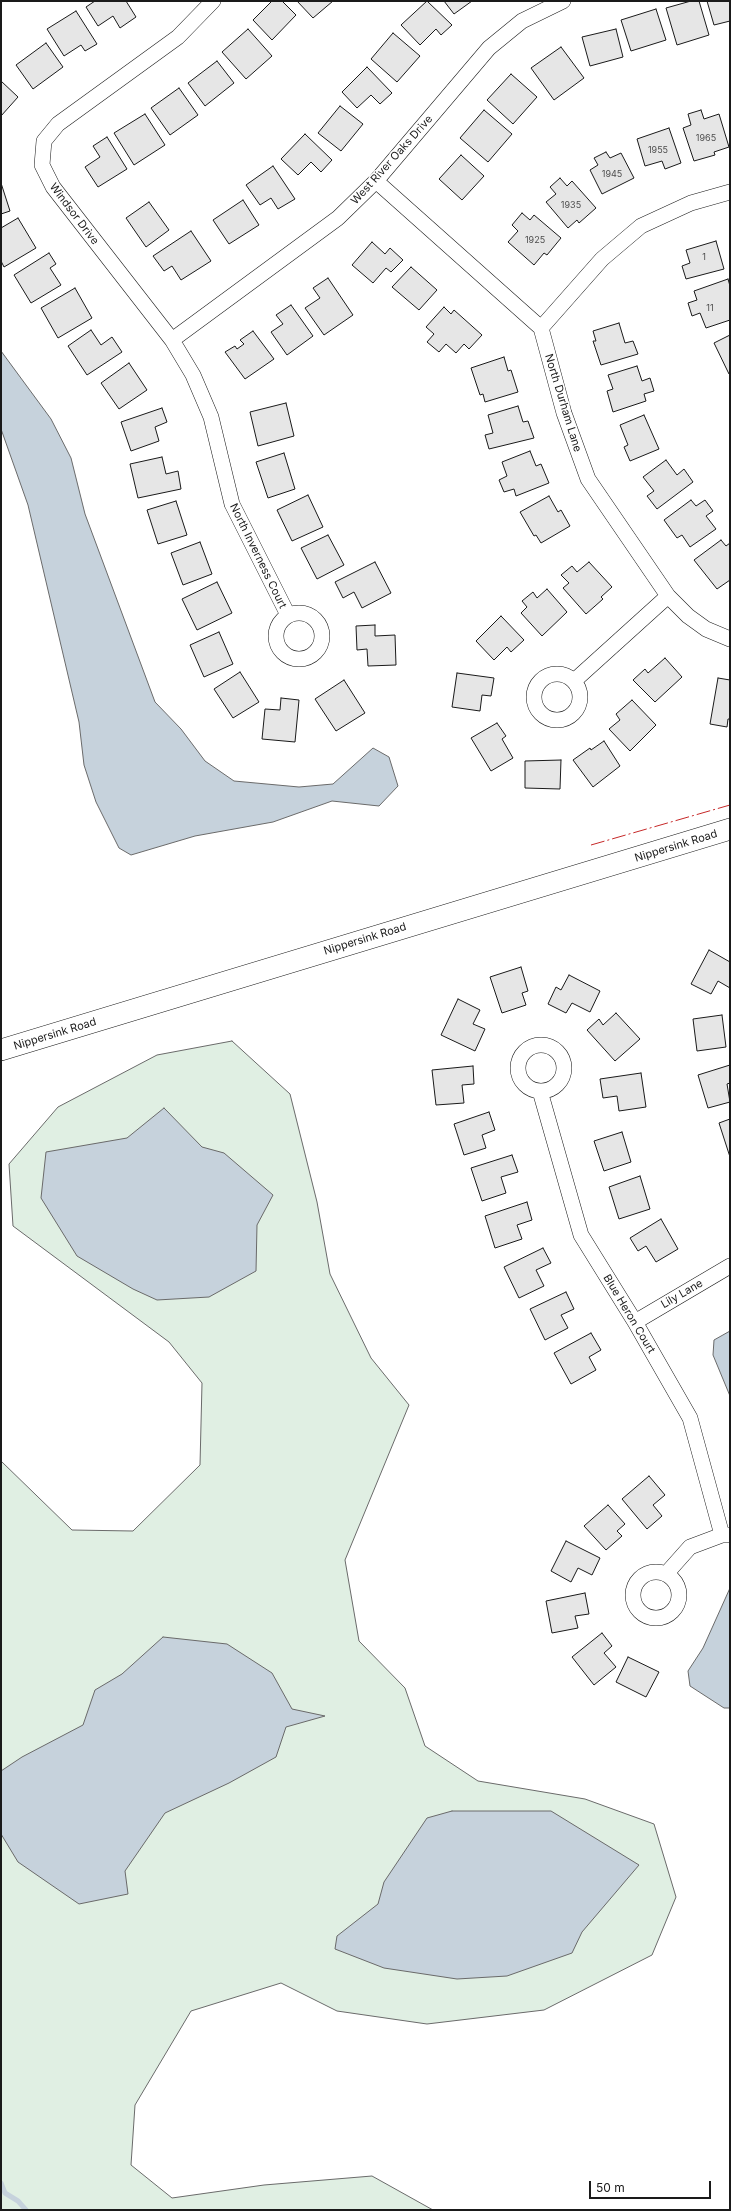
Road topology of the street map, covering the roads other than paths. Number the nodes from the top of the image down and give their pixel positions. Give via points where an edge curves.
1 (213, 1) edge
2 (563, 1) edge
3 (376, 181) junction
4 (730, 192) edge
5 (541, 328) junction
6 (172, 340) junction
7 (668, 596) junction
8 (288, 615) dead end
9 (730, 639) edge
10 (574, 681) dead end
11 (730, 830) edge
12 (1, 1050) edge
13 (540, 1091) dead end
14 (730, 1266) edge
15 (635, 1322) junction
16 (726, 1535) edge
17 (666, 1574) dead end

1 - 6 street, Windsor Drive via 178,37 58,124 44,141 42,165 53,187
2 - 3 street, West River Oaks Drive via 522,21 489,48
3 - 5 street
3 - 6 street, West River Oaks Drive via 338,218
4 - 5 street via 691,203 641,226 602,259
5 - 7 street, North Durham Lane via 564,413 588,479
6 - 8 street, North Inverness Court via 193,375 211,417 232,504
7 - 9 street, North Durham Lane via 706,629
7 - 10 street
11 - 12 street, Nippersink Road
13 - 15 street, Blue Heron Court via 581,1235
14 - 15 street, Lily Lane
15 - 16 street, Blue Heron Court via 690,1418
16 - 17 street via 690,1547

